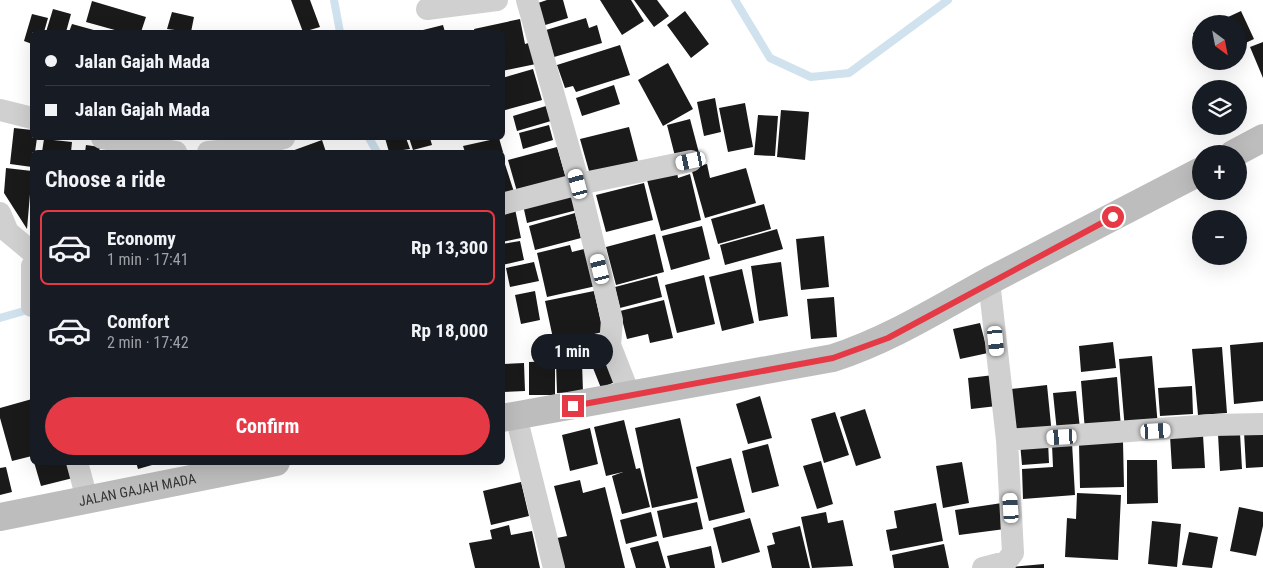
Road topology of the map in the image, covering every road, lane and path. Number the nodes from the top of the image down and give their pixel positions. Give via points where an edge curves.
1 (497, 0) edge
2 (528, 0) edge
3 (427, 9) dead end
4 (0, 110) edge
5 (30, 118) edge
6 (1263, 138) edge
7 (113, 140) edge
8 (277, 140) edge
9 (1247, 147) edge
10 (165, 150) edge
11 (228, 150) edge
12 (691, 161) dead end
13 (1192, 176) edge
14 (578, 184) junction
15 (505, 203) edge
16 (0, 213) edge
17 (30, 250) edge
18 (989, 282) junction
19 (630, 396) junction
20 (509, 417) edge
21 (1263, 424) edge
22 (1007, 440) junction
23 (78, 465) edge
24 (261, 465) edge
25 (87, 499) junction
26 (0, 517) edge
27 (554, 568) edge
28 (983, 568) edge

1 - 3 street
2 - 14 street
4 - 5 street
6 - 9 main road
7 - 10 street
8 - 11 street
12 - 14 street
13 - 18 main road
14 - 15 street
14 - 19 street via 612,320 610,345
16 - 17 street via 8,232
18 - 19 main road via 888,338 849,353
18 - 22 street
19 - 20 main road
20 - 27 street
21 - 22 street
22 - 28 street via 1012,553 1006,562
23 - 25 street
24 - 25 main road, JALAN GAJAH MADA
25 - 26 main road, JALAN GAJAH MADA

